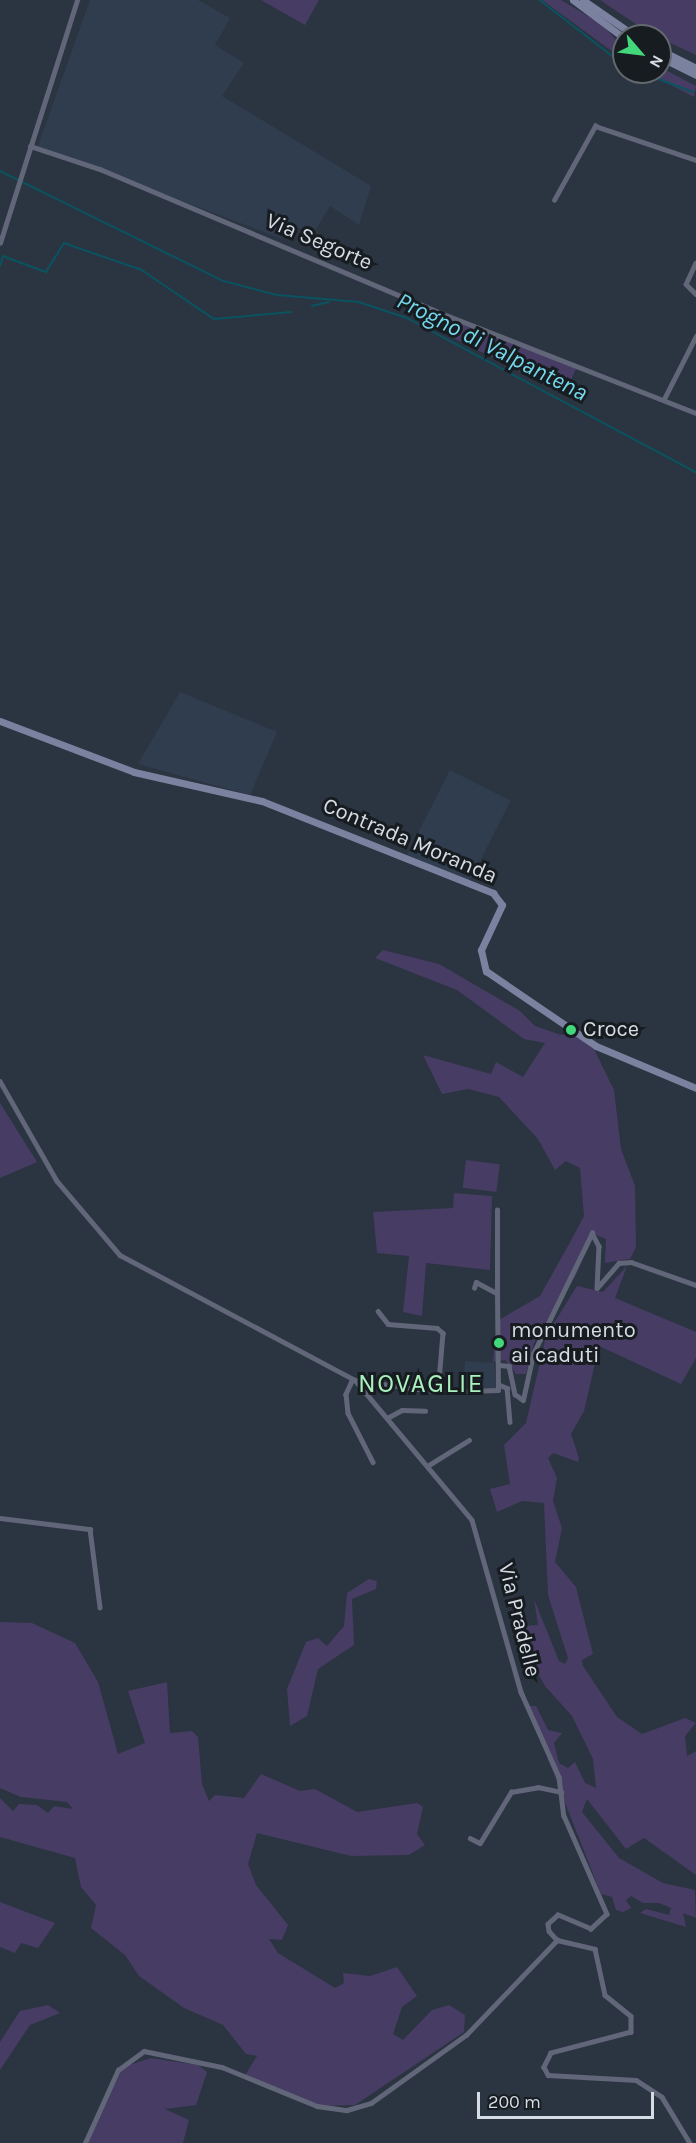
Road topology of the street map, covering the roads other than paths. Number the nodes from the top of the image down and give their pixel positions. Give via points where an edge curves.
1 (78, 0) edge
2 (573, 0) edge
3 (583, 0) edge
4 (618, 24) edge
5 (612, 29) edge
6 (672, 56) edge
7 (672, 63) edge
8 (696, 68) edge
9 (696, 75) edge
10 (30, 146) junction
11 (696, 160) edge
12 (554, 200) dead end
13 (0, 243) edge
14 (696, 263) edge
15 (696, 294) edge
16 (696, 336) edge
17 (665, 397) junction
18 (696, 413) edge
19 (0, 721) edge
20 (0, 1081) edge
21 (696, 1088) edge
22 (497, 1210) dead end
23 (696, 1285) edge
24 (474, 1288) dead end
25 (497, 1293) junction
26 (378, 1311) dead end
27 (500, 1365) junction
28 (354, 1379) junction
29 (500, 1385) junction
30 (438, 1392) junction
31 (425, 1411) dead end
32 (387, 1418) junction
33 (510, 1422) dead end
34 (469, 1440) dead end
35 (373, 1462) dead end
36 (429, 1466) junction
37 (0, 1518) edge
38 (100, 1606) dead end
39 (561, 1792) junction
40 (470, 1838) dead end
41 (556, 1940) junction
42 (689, 2140) edge
43 (696, 2142) edge
44 (86, 2143) edge

1 - 10 street
2 - 5 street
3 - 4 street
6 - 8 street
7 - 9 street
10 - 13 street
10 - 17 street, Via Segorte via 100,170 441,313
11 - 12 street via 595,126
14 - 15 street via 686,284
16 - 17 street
17 - 18 street, Via Segorte
19 - 21 street, Contrada Moranda via 134,772 262,801 493,893 502,905 481,950 486,971 596,1046
20 - 28 street via 57,1181 120,1255
22 - 25 street
23 - 27 street via 631,1262 619,1263 597,1288 598,1236 592,1233 533,1354 523,1400 514,1394 509,1366
24 - 25 street via 476,1282
25 - 27 street
26 - 30 street via 388,1324 437,1328 443,1334
27 - 29 street
28 - 30 street
28 - 32 street, Via Pradelle
28 - 35 street via 346,1394 348,1413
29 - 30 street via 488,1394
29 - 33 street via 507,1388
31 - 32 street via 402,1410
32 - 36 street, Via Pradelle
34 - 36 street
36 - 39 street, Via Pradelle via 460,1500 481,1541 521,1692
37 - 38 street via 90,1529
39 - 40 street via 538,1787 511,1792 480,1843
39 - 41 street, Via Pradelle via 564,1816 607,1914 591,1929 566,1916 553,1918 549,1931
41 - 42 street via 595,1949 605,1995 633,2023 619,2038 551,2053 544,2067 548,2075 636,2080 662,2097
41 - 44 street via 466,2035 371,2103 347,2110 322,2108 282,2096 222,2067 144,2051 118,2070
42 - 43 street

